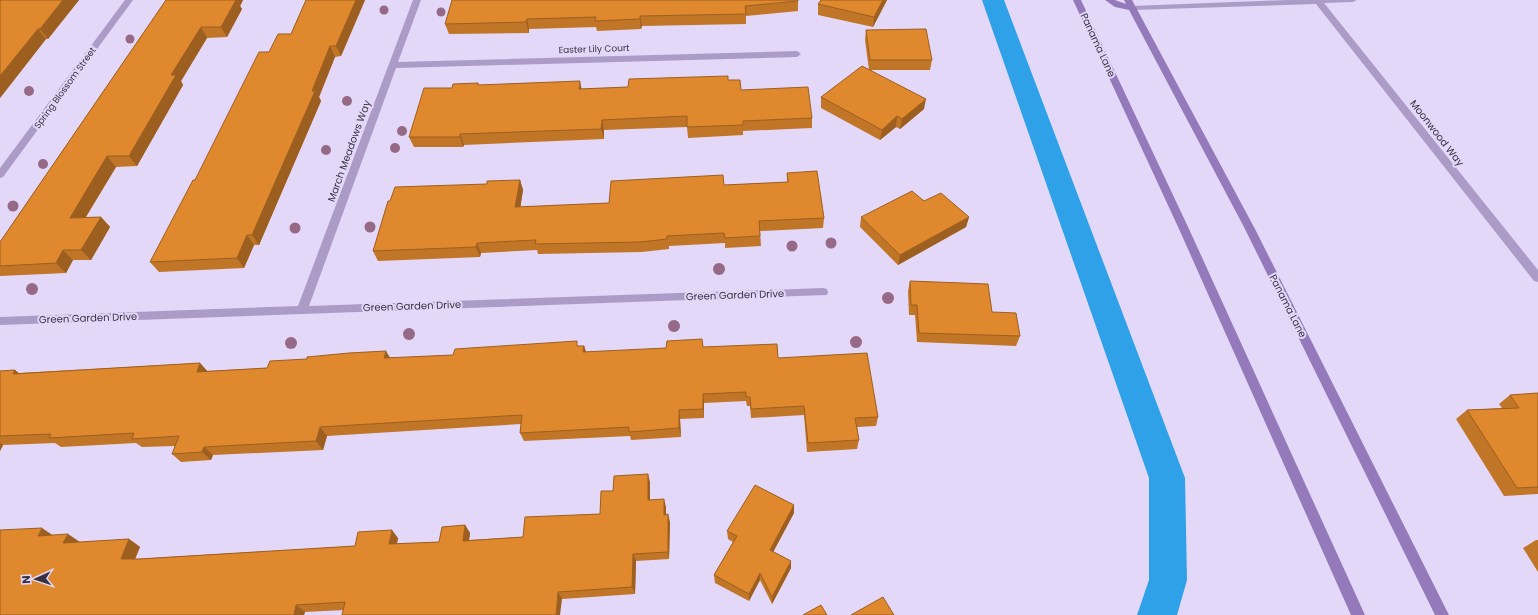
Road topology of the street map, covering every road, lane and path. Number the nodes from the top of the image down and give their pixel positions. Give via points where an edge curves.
1 (129, 0) edge
2 (417, 0) edge
3 (1077, 0) edge
4 (1109, 0) edge
5 (1353, 0) edge
6 (1318, 1) junction
7 (1130, 4) edge
8 (797, 54) dead end
9 (393, 65) junction
10 (0, 175) edge
11 (1538, 278) edge
12 (823, 292) dead end
13 (302, 310) junction
14 (0, 321) edge
15 (1358, 615) edge
16 (1442, 615) edge

1 - 10 street, Spring Blossom Street
2 - 9 street, March Meadows Way
3 - 15 main road, Panama Lane via 1184,229
4 - 7 main road via 1118,5
5 - 6 street
6 - 7 street
6 - 11 street, Moonwood Way
7 - 16 main road, Panama Lane via 1250,229
8 - 9 street, Easter Lily Court
9 - 13 street, March Meadows Way
12 - 13 street, Green Garden Drive
13 - 14 street, Green Garden Drive

